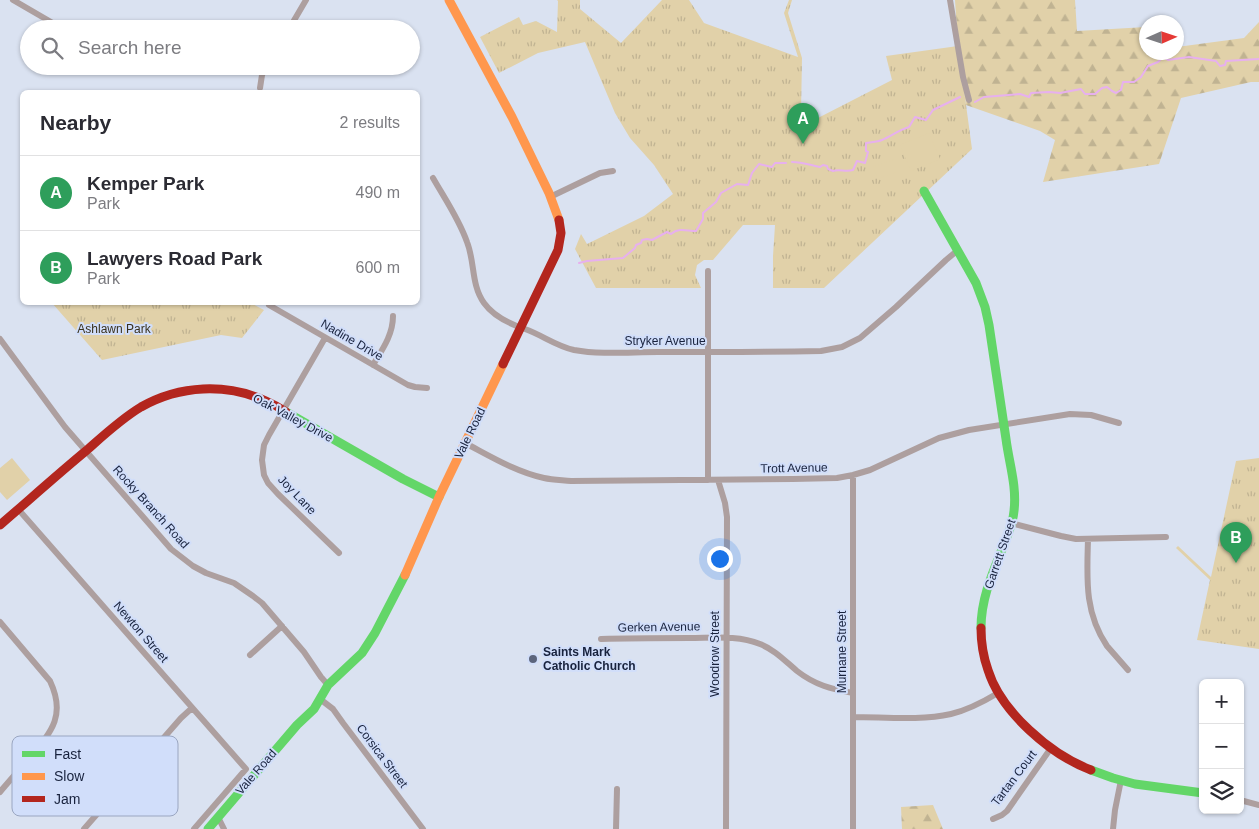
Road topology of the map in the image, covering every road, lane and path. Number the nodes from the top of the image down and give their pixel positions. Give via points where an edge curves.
1 (13, 0) edge
2 (306, 0) edge
3 (449, 0) edge
4 (950, 0) edge
5 (48, 20) edge
6 (294, 20) edge
7 (262, 75) edge
8 (260, 88) dead end
9 (969, 100) dead end
10 (613, 171) dead end
11 (433, 178) dead end
12 (924, 191) dead end
13 (550, 197) junction
14 (958, 250) junction
15 (708, 271) dead end
16 (269, 305) dead end
17 (393, 316) dead end
18 (520, 328) junction
19 (325, 338) junction
20 (0, 339) edge
21 (708, 352) junction
22 (373, 365) junction
23 (427, 388) dead end
24 (283, 410) junction
25 (1119, 422) dead end
26 (1004, 424) junction
27 (465, 443) junction
28 (85, 451) junction
29 (854, 475) junction
30 (708, 480) junction
31 (718, 480) junction
32 (439, 497) junction
33 (18, 509) junction
34 (1012, 523) junction
35 (0, 525) edge
36 (1166, 537) dead end
37 (1088, 539) junction
38 (339, 553) dead end
39 (0, 622) edge
40 (282, 626) junction
41 (727, 638) junction
42 (601, 639) dead end
43 (250, 655) dead end
44 (1128, 670) dead end
45 (328, 685) junction
46 (853, 693) junction
47 (998, 694) junction
48 (320, 699) junction
49 (192, 708) junction
50 (853, 717) junction
51 (48, 736) edge
52 (166, 736) edge
53 (1051, 748) junction
54 (246, 769) junction
55 (253, 776) junction
56 (12, 778) edge
57 (1121, 780) junction
58 (617, 789) dead end
59 (0, 792) edge
60 (1199, 792) edge
61 (1244, 801) edge
62 (1259, 805) edge
63 (95, 816) edge
64 (218, 817) junction
65 (993, 820) dead end
66 (84, 829) edge
67 (194, 829) edge
68 (208, 829) edge
69 (224, 829) edge
70 (422, 829) edge
71 (616, 829) edge
72 (726, 829) edge
73 (852, 829) edge
74 (1113, 829) edge

1 - 5 street
2 - 6 street
3 - 13 street, Vale Road
4 - 9 street
7 - 8 street
10 - 13 street via 600,173
11 - 18 street, Stryker Avenue via 468,242 480,296 497,316
12 - 14 street, Garrett Street
13 - 18 street, Vale Road via 558,217 560,242
14 - 21 street, Stryker Avenue via 871,330 851,343 821,351
14 - 26 street, Garrett Street via 985,307
15 - 21 street
16 - 19 street, Nadine Drive
17 - 22 street via 390,336
18 - 21 street, Stryker Avenue via 550,342 588,351
18 - 27 street, Vale Road
19 - 22 street, Nadine Drive
19 - 24 street, Joy Lane
20 - 28 street, Rocky Branch Road
21 - 30 street
22 - 23 street, Nadine Drive via 408,385
24 - 28 street, Oak Valley Drive via 242,392 217,388 190,390 140,408
24 - 32 street, Oak Valley Drive
24 - 38 street, Joy Lane via 264,445 264,475 273,489
25 - 26 street, Trott Avenue via 1070,414
26 - 29 street, Trott Avenue via 939,438 884,465
26 - 34 street, Garrett Street via 1014,493
27 - 30 street, Trott Avenue via 535,476 555,480
27 - 32 street, Vale Road
28 - 33 street, Oak Valley Drive
28 - 40 street, Rocky Branch Road via 171,549 193,566 244,589 262,603
29 - 31 street, Trott Avenue via 793,480
29 - 46 street, Murnane Street
30 - 31 street, Trott Avenue
31 - 41 street, Woodrow Street via 727,517
32 - 45 street, Vale Road via 375,633 362,653
33 - 35 street, Oak Valley Drive
33 - 49 street, Newton Street
34 - 37 street via 1061,536
34 - 47 street, Garrett Street via 986,593 981,618 983,656
36 - 37 street
37 - 44 street via 1087,588 1092,612 1107,646
39 - 51 street via 46,674 54,689 57,706
40 - 43 street
40 - 45 street, Rocky Branch Road
41 - 42 street, Gerken Avenue
41 - 46 street, Gerken Avenue via 763,645 815,683
41 - 72 street, Woodrow Street
45 - 48 street, Vale Road
46 - 50 street, Murnane Street
47 - 50 street via 964,710 936,717
47 - 53 street, Garrett Street via 1016,718
48 - 55 street, Vale Road
48 - 70 street, Corsica Street via 333,709
49 - 52 street
49 - 54 street, Newton Street
50 - 73 street, Murnane Street
53 - 57 street, Garrett Street via 1079,765
53 - 65 street, Tartan Court via 1007,811
54 - 55 street
54 - 67 street
55 - 64 street, Vale Road
56 - 59 street
57 - 60 street, Garrett Street
57 - 74 street
58 - 71 street
61 - 62 street
63 - 66 street
64 - 68 street, Vale Road
64 - 69 street

